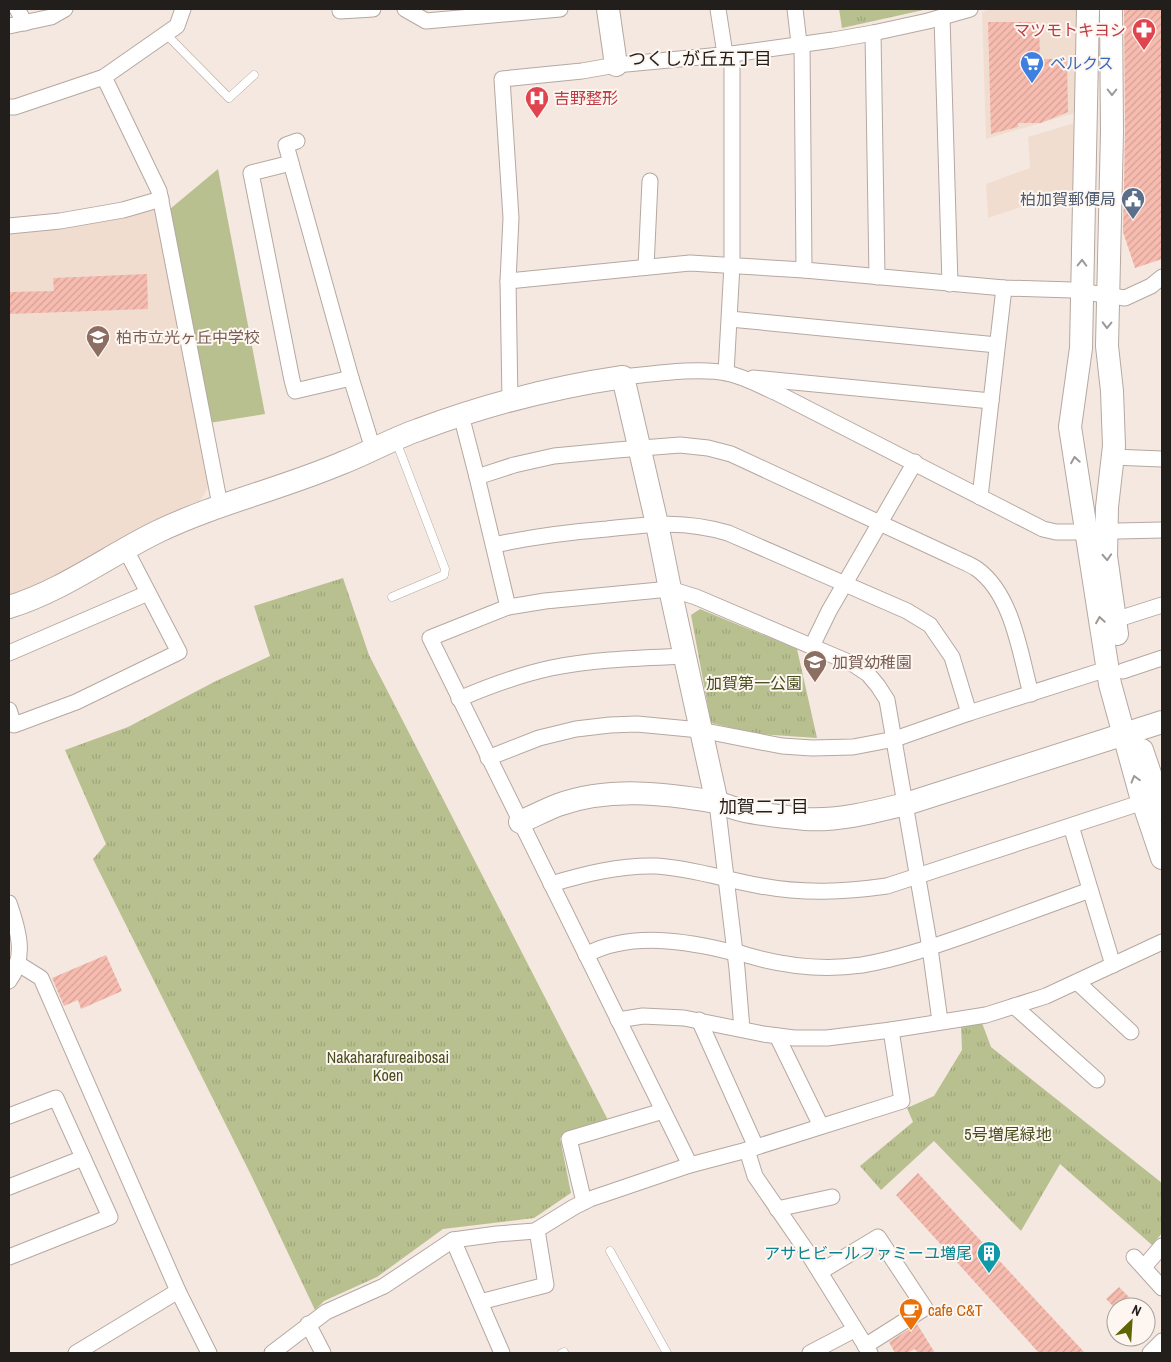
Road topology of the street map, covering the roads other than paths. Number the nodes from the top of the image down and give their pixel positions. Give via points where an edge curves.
1 (18, 9) edge
2 (65, 9) edge
3 (183, 9) edge
4 (373, 9) edge
5 (405, 9) edge
6 (560, 9) edge
7 (608, 9) edge
8 (718, 9) edge
9 (795, 9) edge
10 (970, 9) edge
11 (1088, 9) edge
12 (1111, 9) edge
13 (340, 11) dead end
14 (942, 17) junction
15 (25, 23) junction
16 (9, 26) edge
17 (873, 33) junction
18 (166, 34) junction
19 (801, 43) junction
20 (728, 54) junction
21 (616, 65) junction
22 (254, 76) dead end
23 (104, 77) junction
24 (9, 108) edge
25 (297, 140) dead end
26 (291, 163) junction
27 (1111, 180) junction
28 (650, 181) dead end
29 (1084, 182) junction
30 (161, 199) junction
31 (9, 226) edge
32 (732, 265) junction
33 (646, 267) junction
34 (804, 270) junction
35 (877, 277) junction
36 (1162, 277) edge
37 (508, 282) junction
38 (950, 284) junction
39 (1004, 288) junction
40 (1082, 292) junction
41 (1108, 295) junction
42 (730, 319) junction
43 (997, 345) junction
44 (726, 373) junction
45 (623, 376) junction
46 (742, 377) junction
47 (351, 378) junction
48 (510, 401) junction
49 (991, 401) junction
50 (461, 415) junction
51 (395, 439) junction
52 (639, 448) junction
53 (373, 449) junction
54 (1112, 457) junction
55 (1162, 458) edge
56 (915, 462) junction
57 (477, 477) junction
58 (980, 496) junction
59 (220, 505) junction
60 (881, 523) junction
61 (657, 524) junction
62 (1162, 530) edge
63 (1097, 531) junction
64 (494, 546) junction
65 (126, 550) junction
66 (845, 585) junction
67 (670, 589) junction
68 (148, 592) junction
69 (392, 597) dead end
70 (1162, 605) edge
71 (9, 607) edge
72 (508, 607) junction
73 (1115, 620) junction
74 (812, 646) junction
75 (9, 653) edge
76 (685, 656) junction
77 (1162, 658) edge
78 (1115, 670) junction
79 (1031, 694) junction
80 (459, 699) junction
81 (9, 710) edge
82 (969, 713) junction
83 (1162, 722) edge
84 (700, 730) junction
85 (1129, 733) junction
86 (895, 739) junction
87 (488, 758) junction
88 (1156, 801) edge
89 (717, 803) junction
90 (906, 804) junction
91 (520, 822) junction
92 (1071, 826) junction
93 (1162, 858) edge
94 (916, 877) junction
95 (726, 879) junction
96 (551, 884) junction
97 (1090, 890) junction
98 (9, 903) edge
99 (1162, 942) edge
100 (930, 948) junction
101 (734, 952) junction
102 (586, 955) junction
103 (17, 963) junction
104 (1113, 965) junction
105 (9, 981) edge
106 (1077, 982) junction
107 (1014, 1006) junction
108 (618, 1020) junction
109 (699, 1020) junction
110 (940, 1022) junction
111 (742, 1029) junction
112 (891, 1030) junction
113 (1131, 1032) dead end
114 (777, 1036) junction
115 (1097, 1080) dead end
116 (663, 1111) junction
117 (9, 1116) edge
118 (821, 1126) junction
119 (752, 1148) junction
120 (83, 1158) junction
121 (690, 1165) junction
122 (9, 1187) edge
123 (832, 1197) dead end
124 (584, 1202) junction
125 (777, 1209) junction
126 (537, 1230) junction
127 (453, 1240) junction
128 (1162, 1246) edge
129 (610, 1251) dead end
130 (9, 1257) edge
131 (820, 1272) junction
132 (1162, 1288) edge
133 (178, 1291) junction
134 (480, 1302) junction
135 (308, 1324) junction
136 (854, 1330) junction
137 (1162, 1342) edge
138 (868, 1350) edge
139 (76, 1353) edge
140 (209, 1353) edge
141 (272, 1353) edge
142 (322, 1353) edge
143 (502, 1353) edge
144 (667, 1353) edge
145 (810, 1353) edge
146 (1150, 1353) edge

1 - 15 street
2 - 15 street via 51,17
3 - 18 street via 177,26
4 - 13 street
5 - 6 street via 426,21
7 - 21 street
8 - 20 street
9 - 19 street
10 - 14 street
11 - 29 street
12 -> 27 street
14 - 17 street
14 - 38 street
15 - 16 street
17 - 19 street
17 - 35 street
18 - 22 lane via 229,98
18 - 23 street
19 - 20 street
19 - 34 street
20 - 21 street
20 - 32 street
21 - 37 street via 502,79 511,218
23 - 24 street
23 - 30 street
25 - 26 street via 286,145
26 - 47 street
26 - 47 street via 251,173 295,391
27 - 29 street
27 - 41 street
28 - 33 street
40 -> 29 street
30 - 31 street via 60,221
30 - 59 street
32 - 33 street via 690,262
32 - 34 street
32 - 42 street
33 - 37 street
34 - 35 street
35 - 38 street
36 - 41 street via 1125,298
37 - 48 street
38 - 39 street
39 - 40 street
39 - 43 street
40 - 41 street
63 -> 40 street via 1070,427 1081,348
41 -> 54 street
42 - 43 street
42 - 44 street
43 - 49 street
44 - 45 street via 673,372
44 - 46 street
45 - 48 street via 557,388
45 - 52 street
46 - 49 street
46 - 56 street
47 - 53 street
48 - 50 street
49 - 58 street
50 - 51 street
50 - 57 street
51 - 53 street
51 - 69 lane via 445,569 444,575
52 - 57 street via 554,456
52 - 60 street via 680,445 731,454
52 - 61 street
53 - 59 street
54 - 55 street
54 - 63 street
56 - 58 street
56 - 60 street
57 - 64 street
58 - 63 street via 1043,529 1056,532
59 - 65 street via 157,532
60 - 66 street
60 - 79 street via 978,570 996,589 1012,620
61 - 64 street via 566,532
61 - 66 street via 685,524 728,533
61 - 67 street
62 - 63 street
63 -> 73 street via 1106,556
78 -> 63 street
64 - 72 street
65 - 68 street
65 - 71 street via 30,600
66 - 74 street
66 - 82 street via 907,611 930,626 952,658
67 - 72 street
67 - 74 street
67 - 76 street
68 - 75 street
68 - 81 street via 179,652 76,702 14,725
70 - 73 street
72 - 80 street via 430,638
73 - 78 street
74 - 86 street via 868,674 887,700
76 - 80 street via 608,660 552,668 494,684
76 - 84 street
77 - 78 street
78 - 79 street
78 - 85 street
79 - 82 street
80 - 87 street
82 - 86 street
83 - 85 street
84 - 86 street via 782,746 812,748 853,747
84 - 87 street via 610,724 539,738
84 - 89 street
85 - 88 street
85 - 90 street
86 - 90 street
87 - 91 street
88 - 92 street
88 - 93 street
89 - 90 street via 807,819 839,818
89 - 91 street via 660,794 615,794 558,805
89 - 95 street
90 - 94 street
91 - 96 street
92 - 94 street
92 - 97 street
94 - 95 street via 887,886 820,893 762,887
94 - 100 street
95 - 96 street via 656,866 585,874
95 - 101 street
96 - 102 street
97 - 100 street
97 - 104 street
98 - 103 street via 19,931
99 - 104 street
100 - 101 street via 838,967 784,964
100 - 110 street
101 - 102 street via 692,944 641,941 599,948
101 - 111 street
102 - 108 street
103 - 105 street
103 - 133 street via 41,978
104 - 106 street
106 - 107 street
106 - 113 street
107 - 110 street via 986,1015
107 - 115 street
108 - 109 street via 643,1016
108 - 116 street
109 - 111 street
109 - 119 street
110 - 112 street
111 - 114 street
112 - 114 street via 826,1038
112 - 118 street via 902,1101
114 - 118 street
116 - 121 street
116 - 124 street via 569,1139
117 - 120 street via 56,1098
118 - 119 street
119 - 121 street
119 - 125 street via 755,1176
120 - 122 street
120 - 130 street via 110,1217
121 - 124 street
123 - 125 street
124 - 126 street
125 - 131 street
126 - 127 street
126 - 134 street via 546,1285
127 - 134 street
127 - 135 street via 384,1286 326,1312
128 - 132 street via 1139,1262
129 - 144 lane
131 - 136 street
131 - 138 street via 878,1237 926,1308
133 - 139 street
133 - 140 street
134 - 143 street
135 - 141 street
135 - 142 street
136 - 138 street
136 - 145 street
137 - 146 street

